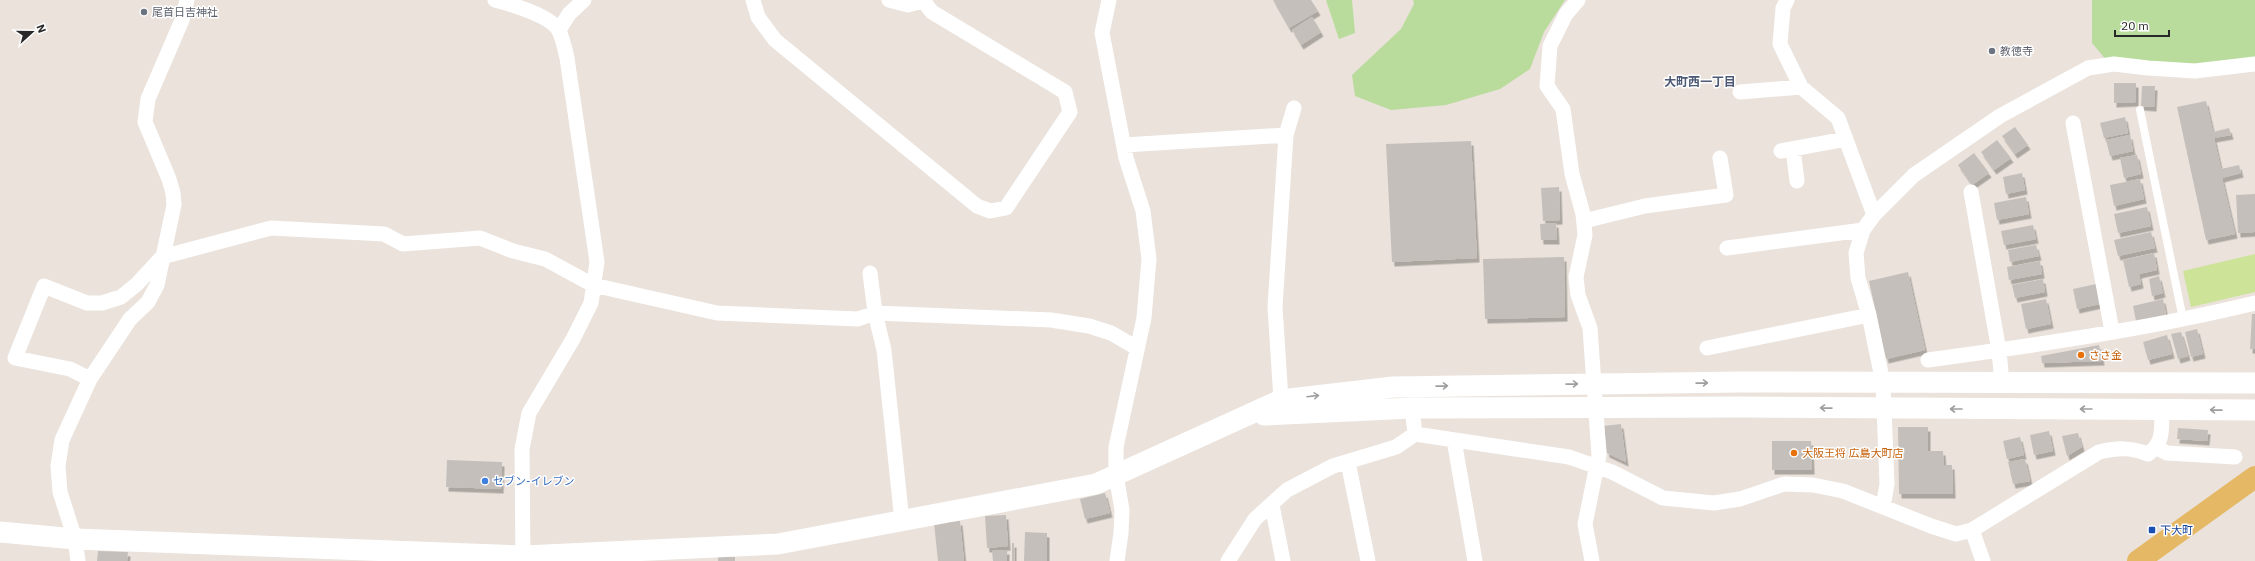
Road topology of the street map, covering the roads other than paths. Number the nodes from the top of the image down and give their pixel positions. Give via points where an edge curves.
1 (187, 0) edge
2 (495, 0) edge
3 (584, 0) edge
4 (753, 0) edge
5 (889, 0) edge
6 (1109, 0) edge
7 (1578, 0) edge
8 (1787, 0) edge
9 (924, 1) edge
10 (559, 30) junction
11 (2255, 64) edge
12 (1801, 87) junction
13 (1740, 92) dead end
14 (1294, 108) dead end
15 (2140, 110) dead end
16 (2073, 123) dead end
17 (1286, 135) junction
18 (1846, 139) junction
19 (1124, 145) junction
20 (1720, 158) dead end
21 (1797, 181) dead end
22 (1971, 192) dead end
23 (1874, 215) junction
24 (1584, 221) junction
25 (1863, 230) junction
26 (1726, 248) dead end
27 (162, 256) junction
28 (870, 273) dead end
29 (593, 285) junction
30 (2255, 303) edge
31 (875, 313) junction
32 (1869, 316) junction
33 (2183, 319) junction
34 (2112, 331) junction
35 (1138, 348) junction
36 (1707, 348) dead end
37 (1999, 350) junction
38 (1928, 360) dead end
39 (90, 379) junction
40 (1883, 383) junction
41 (2002, 383) junction
42 (2255, 383) edge
43 (1595, 384) junction
44 (1280, 400) junction
45 (1412, 408) junction
46 (1596, 408) junction
47 (1884, 409) junction
48 (2162, 409) junction
49 (2255, 410) edge
50 (1250, 416) junction
51 (1415, 434) junction
52 (1454, 440) junction
53 (2157, 448) junction
54 (2235, 457) dead end
55 (1348, 462) junction
56 (1597, 467) junction
57 (1116, 475) junction
58 (2255, 477) edge
59 (1272, 505) junction
60 (1883, 507) junction
61 (902, 521) junction
62 (1972, 530) junction
63 (0, 532) edge
64 (75, 539) junction
65 (524, 559) edge
66 (78, 561) edge
67 (1117, 561) edge
68 (1228, 561) edge
69 (1283, 561) edge
70 (1368, 561) edge
71 (1475, 561) edge
72 (1592, 561) edge
73 (1983, 561) edge
74 (2138, 561) edge

1 - 27 street via 182,20 148,99 145,122 173,193 174,205
2 - 10 street via 542,17
3 - 10 street via 569,14
4 - 9 street via 758,17 775,40 977,206 990,211 1006,208 1070,112 1065,92 932,12
5 - 9 street via 908,5
6 - 19 street via 1102,33
7 - 24 street via 1566,14 1550,46 1547,86 1564,109 1572,174
8 - 12 street via 1783,8 1780,44
10 - 29 street via 567,58 597,262
11 - 23 street via 2195,71 2114,64 2088,68 2037,94 1988,124 1914,175
12 - 13 street
12 - 18 street via 1838,118
14 - 17 street
15 - 33 lane
16 - 34 street
17 - 19 street
17 - 44 street via 1275,307
18 - 21 street via 1787,150
18 - 23 street
19 - 35 street via 1143,211 1149,259 1144,318
20 - 24 street via 1726,195 1645,206
22 - 37 street
23 - 25 street
24 - 43 street via 1585,235 1576,277 1578,295 1590,328
25 - 26 street
25 - 32 street via 1856,253 1857,272
27 - 29 street via 271,228 384,234 403,244 480,238 513,251 545,258
27 - 39 street via 157,285 148,302 130,319
27 - 39 street via 137,284 121,297 102,303 87,303 44,286 16,358 70,369
28 - 31 street
29 - 31 street via 717,313 858,318
29 - 65 street via 590,303 573,339 529,413 522,449
30 - 33 street
31 - 35 street via 1051,320 1089,326 1111,333
31 - 61 street via 884,350
32 - 36 street
32 - 40 street
33 - 34 street
34 - 37 street
35 - 57 street via 1116,447
37 - 38 street
37 - 41 street
39 - 64 street via 62,440 58,466 60,492
40 - 41 street
43 -> 40 street
40 - 47 street
41 - 42 street
44 -> 43 street via 1393,387
43 - 46 street
44 - 50 street
45 - 46 street
45 - 50 street
45 - 51 street
47 -> 46 street
46 - 56 street via 1599,454
48 -> 47 street
47 - 60 street via 1887,484
49 -> 48 street
48 - 53 street via 2161,440
50 - 57 street
51 - 52 street
51 - 55 street via 1396,448
52 - 56 street via 1569,457
52 - 71 street
53 - 54 street via 2167,453
53 - 62 street via 2148,454 2133,448 2099,452
55 - 59 street via 1333,466 1287,490
55 - 70 street
56 - 60 street via 1663,498 1714,503 1784,484 1813,485 1844,491
56 - 72 street via 1585,524
57 - 61 street via 1096,484
57 - 67 street via 1122,510
58 - 74 main road
59 - 68 street via 1255,520
59 - 69 street
60 - 62 street via 1956,534
61 - 65 street via 778,544
62 - 73 street
63 - 64 street
64 - 65 street
64 - 66 street

